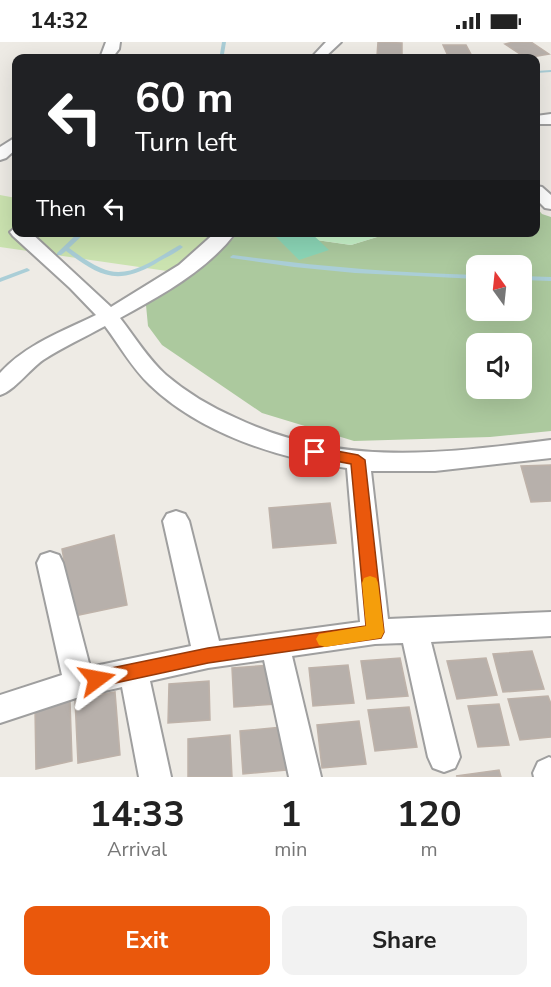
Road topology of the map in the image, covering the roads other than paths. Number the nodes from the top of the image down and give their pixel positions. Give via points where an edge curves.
1 (334, 42) edge
2 (321, 54) edge
3 (12, 145) edge
4 (0, 155) edge
5 (23, 237) edge
6 (222, 237) edge
7 (108, 317) junction
8 (0, 387) edge
9 (551, 449) edge
10 (358, 460) junction
11 (176, 521) dead end
12 (50, 563) dead end
13 (551, 624) edge
14 (414, 630) junction
15 (375, 632) junction
16 (276, 646) junction
17 (208, 656) junction
18 (133, 671) junction
19 (79, 683) junction
20 (0, 709) edge
21 (444, 757) dead end
22 (155, 777) edge
23 (305, 777) edge

1 - 2 street
3 - 4 street
5 - 7 street
6 - 7 street via 206,255
7 - 8 street via 40,351
7 - 10 street via 160,382 210,416 271,443
9 - 10 street via 434,462 395,464
10 - 15 street
11 - 17 street
12 - 19 street
13 - 14 street
14 - 15 street
14 - 21 street
15 - 16 street
16 - 17 street
16 - 23 street
17 - 18 street
18 - 19 street
18 - 22 street
19 - 20 street

